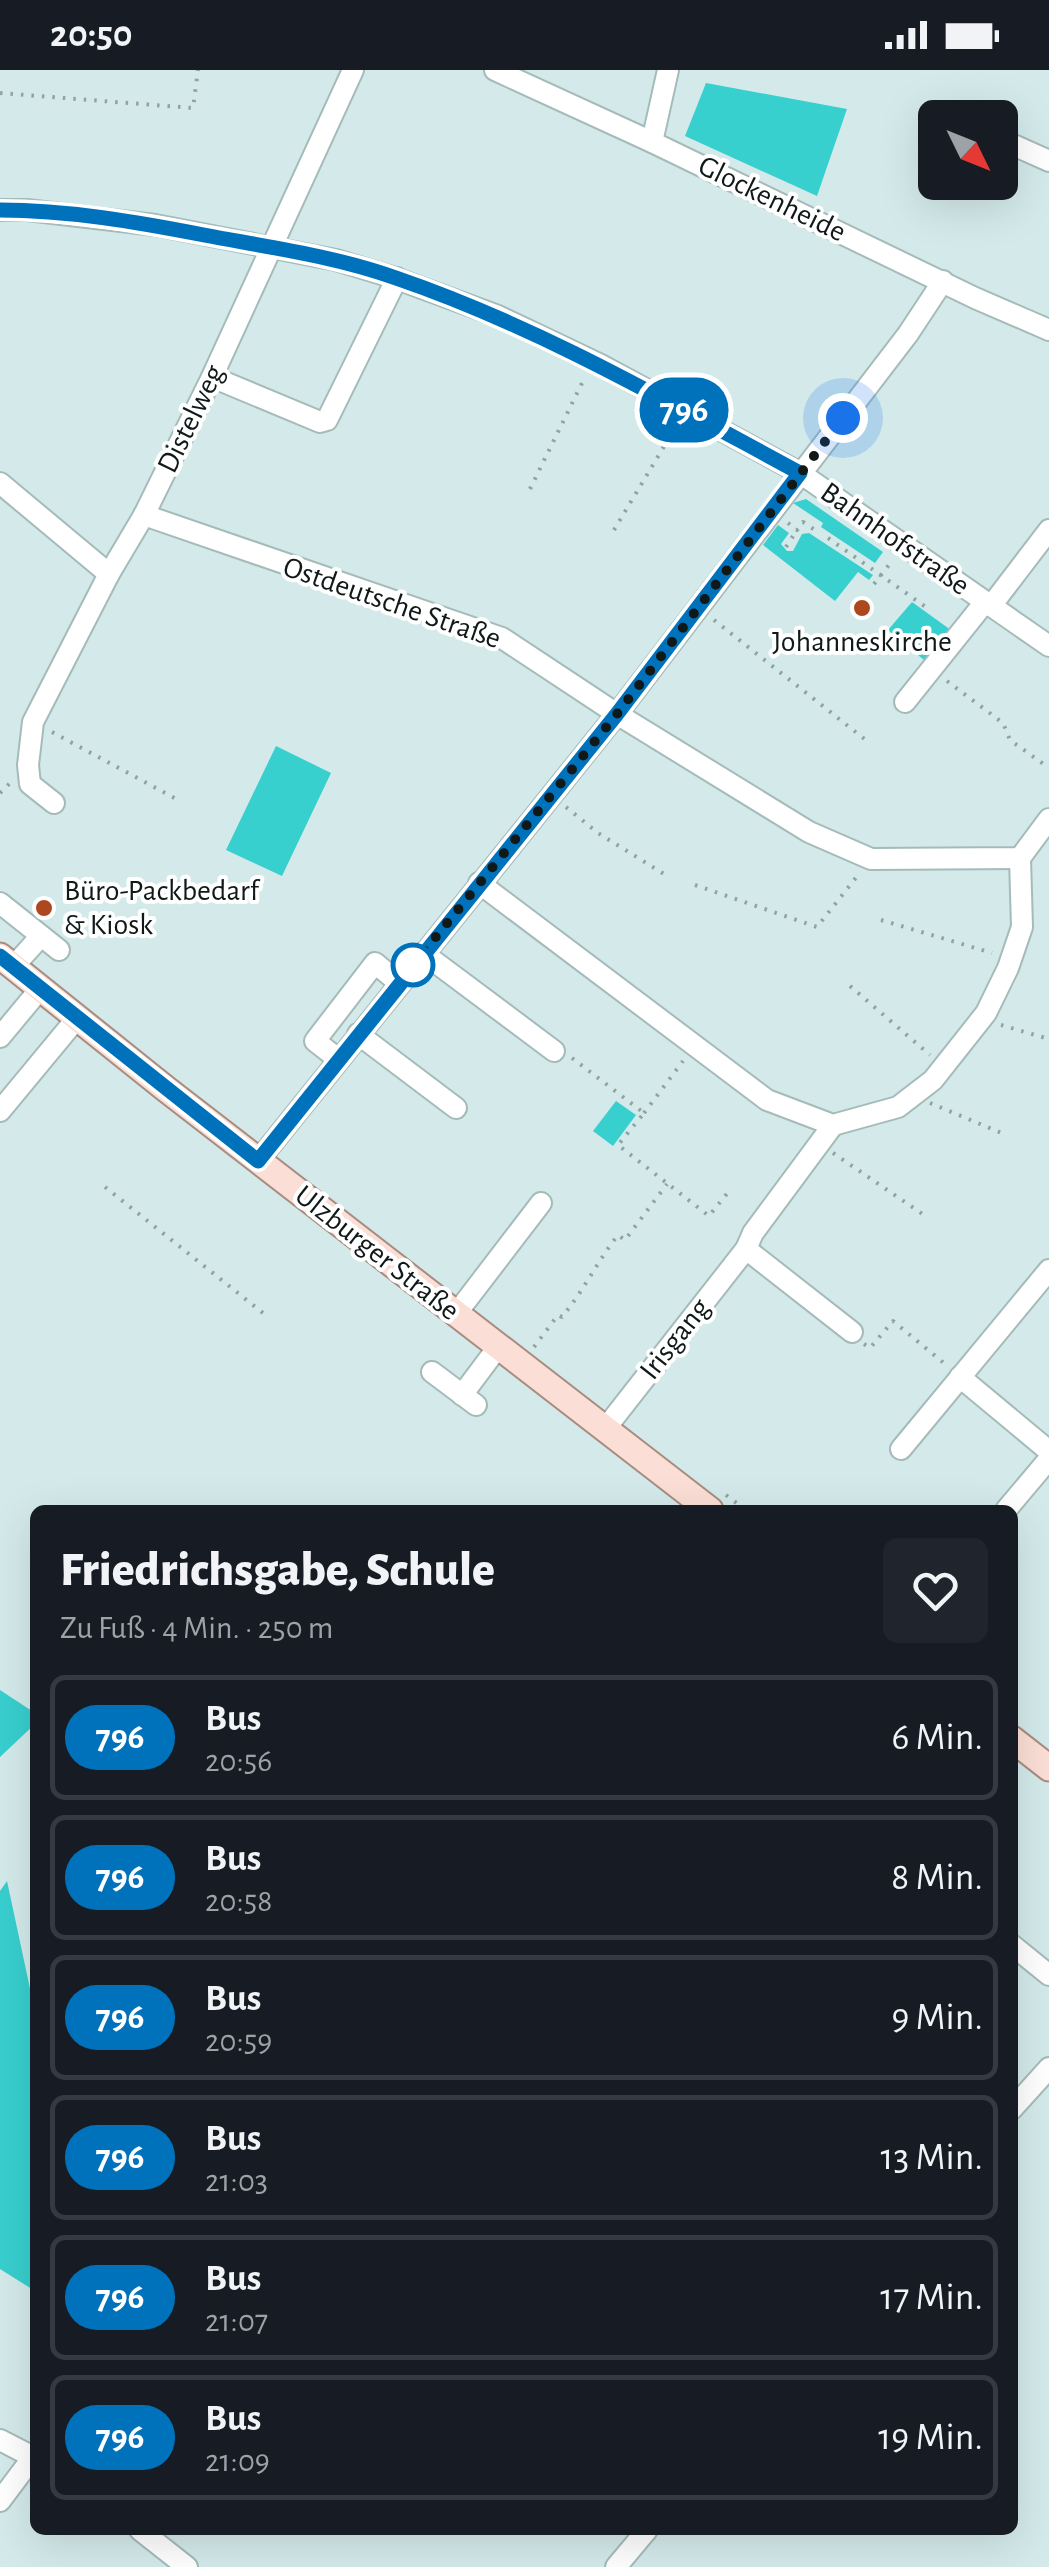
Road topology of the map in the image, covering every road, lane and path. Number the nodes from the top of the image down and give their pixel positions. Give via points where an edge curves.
1 (198, 70) edge
2 (354, 70) edge
3 (495, 70) edge
4 (668, 70) edge
5 (0, 92) edge
6 (652, 142) junction
7 (1018, 147) edge
8 (1049, 161) edge
9 (0, 210) edge
10 (272, 247) junction
11 (397, 278) junction
12 (943, 282) junction
13 (1049, 330) edge
14 (592, 361) junction
15 (212, 377) junction
16 (684, 411) junction
17 (800, 473) junction
18 (0, 483) edge
19 (530, 489) dead end
20 (772, 512) junction
21 (144, 515) junction
22 (614, 530) dead end
23 (797, 530) junction
24 (1049, 530) edge
25 (818, 532) dead end
26 (828, 538) dead end
27 (903, 545) junction
28 (786, 547) dead end
29 (108, 574) junction
30 (881, 574) junction
31 (874, 584) dead end
32 (988, 604) junction
33 (698, 608) junction
34 (930, 610) dead end
35 (1049, 646) edge
36 (947, 681) dead end
37 (905, 702) dead end
38 (617, 714) junction
39 (34, 722) junction
40 (867, 741) dead end
41 (1049, 768) edge
42 (551, 794) junction
43 (180, 801) dead end
44 (54, 804) dead end
45 (1049, 818) edge
46 (1020, 858) junction
47 (871, 859) junction
48 (664, 874) dead end
49 (479, 882) junction
50 (695, 885) dead end
51 (0, 904) edge
52 (881, 920) dead end
53 (41, 936) junction
54 (59, 950) dead end
55 (424, 953) junction
56 (1011, 959) junction
57 (7, 962) edge
58 (399, 984) junction
59 (850, 986) dead end
60 (40, 989) junction
61 (77, 1018) junction
62 (982, 1019) junction
63 (358, 1034) junction
64 (0, 1037) edge
65 (1049, 1039) edge
66 (693, 1048) junction
67 (554, 1051) joint
68 (338, 1059) junction
69 (945, 1068) junction
70 (912, 1096) junction
71 (456, 1108) dead end
72 (0, 1112) edge
73 (644, 1113) junction
74 (832, 1126) junction
75 (1004, 1134) dead end
76 (820, 1144) junction
77 (258, 1161) junction
78 (667, 1184) junction
79 (105, 1187) dead end
80 (729, 1191) dead end
81 (541, 1204) dead end
82 (924, 1215) dead end
83 (746, 1249) junction
84 (1049, 1270) edge
85 (262, 1313) dead end
86 (456, 1314) junction
87 (852, 1332) joint
88 (498, 1347) junction
89 (533, 1348) dead end
90 (432, 1372) dead end
91 (960, 1377) junction
92 (605, 1429) junction
93 (901, 1449) dead end
94 (1049, 1451) edge
95 (1049, 1459) edge
96 (704, 1505) edge
97 (1010, 1505) edge
98 (1018, 1744) edge
99 (1049, 1768) edge
100 (1018, 1951) edge
101 (1049, 1976) edge
102 (1049, 2068) edge
103 (1018, 2102) edge
104 (0, 2440) edge
105 (30, 2456) edge
106 (30, 2463) edge
107 (0, 2501) edge
108 (146, 2535) edge
109 (644, 2535) edge
110 (187, 2567) edge
111 (616, 2567) edge

1 - 5 path via 192,108
2 - 10 street, Distelweg
3 - 6 street, Glockenheide
4 - 6 street
6 - 12 street, Glockenheide
7 - 8 street
9 - 10 street, Bahnhofstraße via 155,226
10 - 11 street, Bahnhofstraße
10 - 15 street, Distelweg
11 - 14 street, Bahnhofstraße
11 - 15 street via 327,420
12 - 13 street, Glockenheide
12 - 17 street
14 - 16 street, Bahnhofstraße
14 - 19 path
15 - 21 street, Distelweg
16 - 17 street, Bahnhofstraße
16 - 22 path
17 - 20 street
17 - 27 street, Bahnhofstraße
18 - 29 street
20 - 23 path
20 - 33 street
21 - 29 street, Distelweg
21 - 38 street, Ostdeutsche Straße via 502,638
23 - 25 path via 804,522
23 - 28 path
24 - 32 street
26 - 30 path
27 - 30 path
27 - 32 street, Bahnhofstraße
29 - 39 street, Distelweg
30 - 31 path
30 - 34 path
32 - 35 street, Bahnhofstraße
32 - 37 street
33 - 38 street
33 - 40 path
36 - 41 path via 1004,723 1010,740
38 - 42 street
38 - 47 street, Ostdeutsche Straße via 809,832
39 - 43 path
39 - 44 street, Distelweg via 30,784
42 - 48 path
42 - 49 street
45 - 46 street
46 - 47 street, Ostdeutsche Straße
46 - 56 street via 1022,926
47 - 50 path via 817,927
49 - 55 street
49 - 66 street
51 - 53 street
52 - 56 path
53 - 54 street
53 - 57 street
55 - 58 street
55 - 67 street
56 - 62 street
57 - 60 main road, Ulzburger Straße
58 - 63 street
58 - 68 street via 375,963 315,1041
59 - 69 path
60 - 61 main road, Ulzburger Straße
60 - 64 street
61 - 72 street
61 - 77 main road, Ulzburger Straße
62 - 65 path
62 - 69 street
63 - 68 street
63 - 71 street
66 - 73 path
66 - 74 street via 767,1100
67 - 73 path
68 - 77 street
69 - 70 street
70 - 74 street via 898,1107
70 - 75 path
73 - 78 path via 618,1145
74 - 76 street, Irisgang
76 - 82 path
76 - 83 street, Irisgang
77 - 86 main road, Ulzburger Straße
78 - 80 path via 709,1216
78 - 89 path via 625,1240 618,1235 588,1284
79 - 85 path
81 - 86 street
83 - 87 street
83 - 92 street, Irisgang
84 - 91 street
86 - 88 main road, Ulzburger Straße
87 - 91 path via 870,1348 892,1321
88 - 90 street via 469,1400
88 - 92 main road, Ulzburger Straße
91 - 93 street
91 - 94 street
92 - 96 main road, Ulzburger Straße
95 - 97 street
98 - 99 main road
100 - 101 street
102 - 103 street
104 - 105 street
106 - 107 street
108 - 110 street
109 - 111 street

